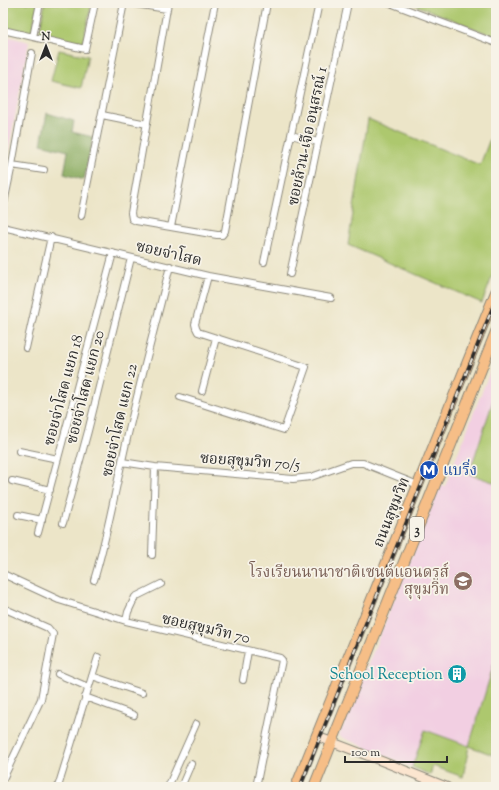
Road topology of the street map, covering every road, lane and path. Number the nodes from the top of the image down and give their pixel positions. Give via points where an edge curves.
1 (40, 3) edge
2 (95, 3) edge
3 (124, 3) edge
4 (129, 3) edge
5 (215, 3) edge
6 (267, 3) edge
7 (319, 3) edge
8 (348, 3) edge
9 (393, 4) edge
10 (168, 6) edge
11 (3, 30) edge
12 (33, 37) junction
13 (496, 43) edge
14 (32, 53) dead end
15 (102, 115) junction
16 (147, 124) junction
17 (291, 135) junction
18 (318, 142) junction
19 (12, 165) junction
20 (44, 170) dead end
21 (3, 208) edge
22 (81, 216) dead end
23 (3, 227) edge
24 (171, 227) junction
25 (52, 237) junction
26 (112, 253) junction
27 (131, 258) junction
28 (264, 262) dead end
29 (170, 266) junction
30 (290, 274) dead end
31 (208, 276) junction
32 (496, 292) edge
33 (331, 298) dead end
34 (496, 332) edge
35 (216, 338) junction
36 (474, 346) junction
37 (26, 348) dead end
38 (489, 349) junction
39 (202, 391) dead end
40 (180, 397) dead end
41 (19, 451) dead end
42 (58, 459) junction
43 (122, 462) junction
44 (155, 467) junction
45 (12, 481) dead end
46 (418, 485) junction
47 (50, 490) junction
48 (18, 515) dead end
49 (42, 520) junction
50 (63, 523) dead end
51 (38, 533) dead end
52 (152, 555) dead end
53 (3, 574) edge
54 (94, 580) dead end
55 (161, 584) dead end
56 (3, 608) edge
57 (126, 621) junction
58 (248, 651) junction
59 (98, 657) dead end
60 (58, 674) dead end
61 (92, 676) junction
62 (243, 680) dead end
63 (88, 687) junction
64 (142, 693) dead end
65 (85, 697) junction
66 (134, 715) dead end
67 (196, 724) dead end
68 (316, 736) junction
69 (332, 742) junction
70 (191, 764) dead end
71 (3, 779) edge
72 (437, 785) edge
73 (58, 787) edge
74 (168, 787) edge
75 (181, 787) edge
76 (256, 787) edge
77 (296, 787) edge
78 (314, 787) edge
79 (447, 787) edge

1 - 12 street
2 - 12 street via 85,49
3 - 15 street
4 - 10 street
5 - 24 street
6 - 24 street via 225,231 218,235
7 - 17 street
8 - 18 street, ซอยล้วน-เจือ อนุสรณ์ 1
9 - 13 street
10 - 16 street
11 - 12 street
14 - 19 street
15 - 16 street
15 - 22 street
16 - 24 street via 132,219
17 - 18 street
17 - 28 street
18 - 30 street, ซอยล้วน-เจือ อนุสรณ์ 1
19 - 20 street
19 - 21 street
23 - 25 street, ซอยจ่าโสด
25 - 26 street, ซอยจ่าโสด
25 - 37 street
26 - 27 street, ซอยจ่าโสด
26 - 42 street, ซอยจ่าโสด แยก 18
27 - 29 street, ซอยจ่าโสด
27 - 50 street, ซอยจ่าโสด แยก 20
29 - 31 street, ซอยจ่าโสด
29 - 43 street, ซอยจ่าโสด แยก 22
31 - 33 street, ซอยจ่าโสด
31 - 35 street via 196,328 198,332
32 - 36 highway, ถนนสุขุมวิท / 3
34 - 38 highway, ถนนสุขุมวิท / 3
35 - 39 street
35 - 40 street via 306,367 284,430
36 - 38 highway
36 - 46 highway, ถนนสุขุมวิท / 3
38 - 69 highway, ถนนสุขุมวิท / 3
41 - 42 street
42 - 47 street, ซอยจ่าโสด แยก 18
43 - 44 street, ซอยสุขุมวิท 70/5
43 - 54 street, ซอยจ่าโสด แยก 22
44 - 46 street, ซอยสุขุมวิท 70/5 via 304,479 357,462
44 - 52 street
45 - 47 street
46 - 68 highway, ถนนสุขุมวิท / 3
47 - 49 street, ซอยจ่าโสด แยก 18
48 - 49 street
49 - 51 street, ซอยจ่าโสด แยก 18
53 - 57 street, ซอยสุขุมวิท 70 via 59,600
55 - 57 street via 135,597
56 - 71 street via 48,628 53,634 41,698
57 - 58 street, ซอยสุขุมวิท 70
58 - 62 street
58 - 76 street, ซอยสุขุมวิท 70 via 280,658 283,663
59 - 61 street
60 - 63 street
61 - 63 street
61 - 64 street
63 - 65 street
65 - 66 street
65 - 73 street
67 - 74 street
68 - 69 main road
68 - 77 highway, ถนนสุขุมวิท / 3
69 - 72 main road
69 - 78 highway, ถนนสุขุมวิท / 3
70 - 75 street
72 - 79 main road

